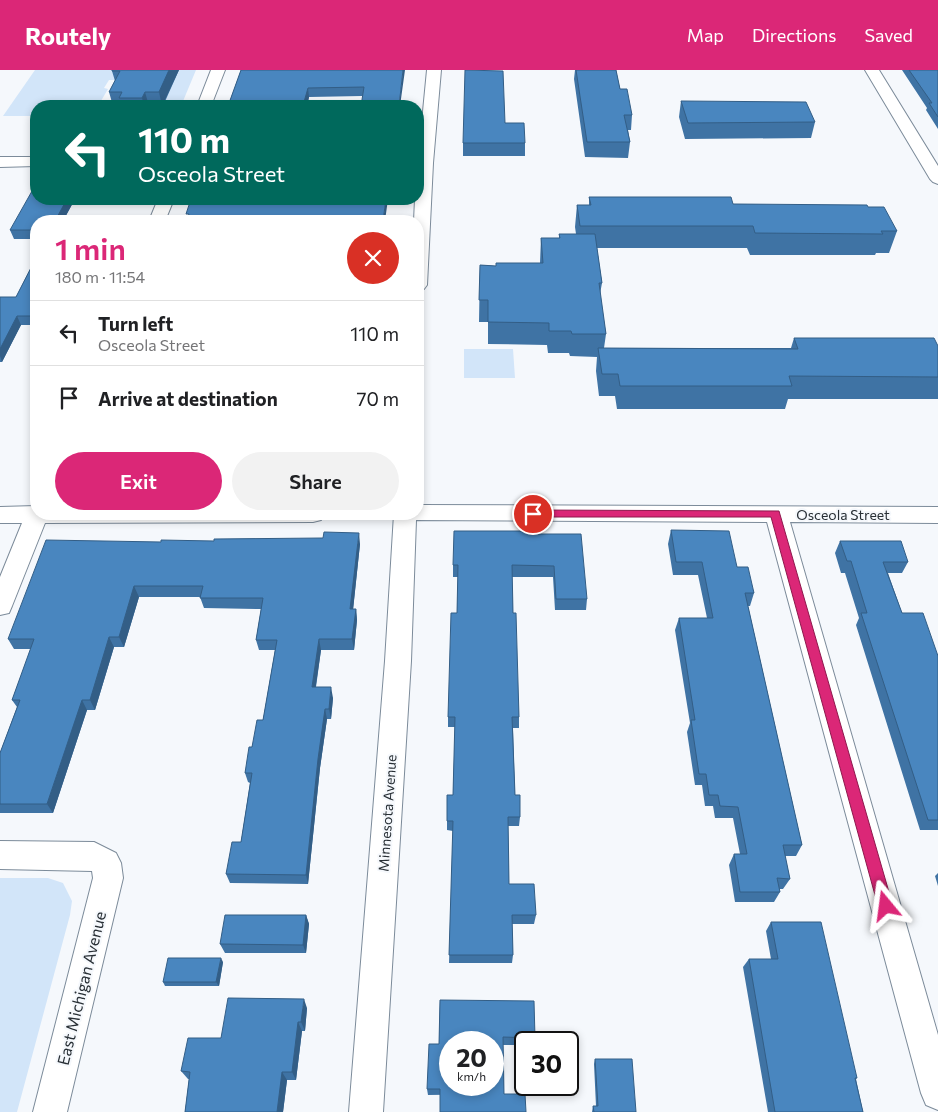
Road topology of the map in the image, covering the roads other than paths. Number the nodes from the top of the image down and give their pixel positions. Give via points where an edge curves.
1 (218, 70) edge
2 (434, 70) edge
3 (872, 70) edge
4 (206, 100) edge
5 (424, 142) edge
6 (932, 157) edge
7 (0, 162) edge
8 (30, 162) edge
9 (938, 179) edge
10 (424, 513) edge
11 (776, 514) junction
12 (0, 515) edge
13 (30, 515) edge
14 (938, 515) edge
15 (35, 520) edge
16 (405, 520) edge
17 (0, 606) edge
18 (0, 855) edge
19 (938, 1093) edge
20 (50, 1112) edge
21 (366, 1112) edge

1 - 4 street
2 - 5 street
3 - 6 street
6 - 9 street
7 - 8 street
10 - 11 street, Osceola Street
11 - 14 street, Osceola Street
11 - 19 street
12 - 13 street
15 - 17 street
16 - 21 street, Minnesota Avenue via 398,671
18 - 20 street, East Michigan Avenue via 94,856 106,863 108,878

